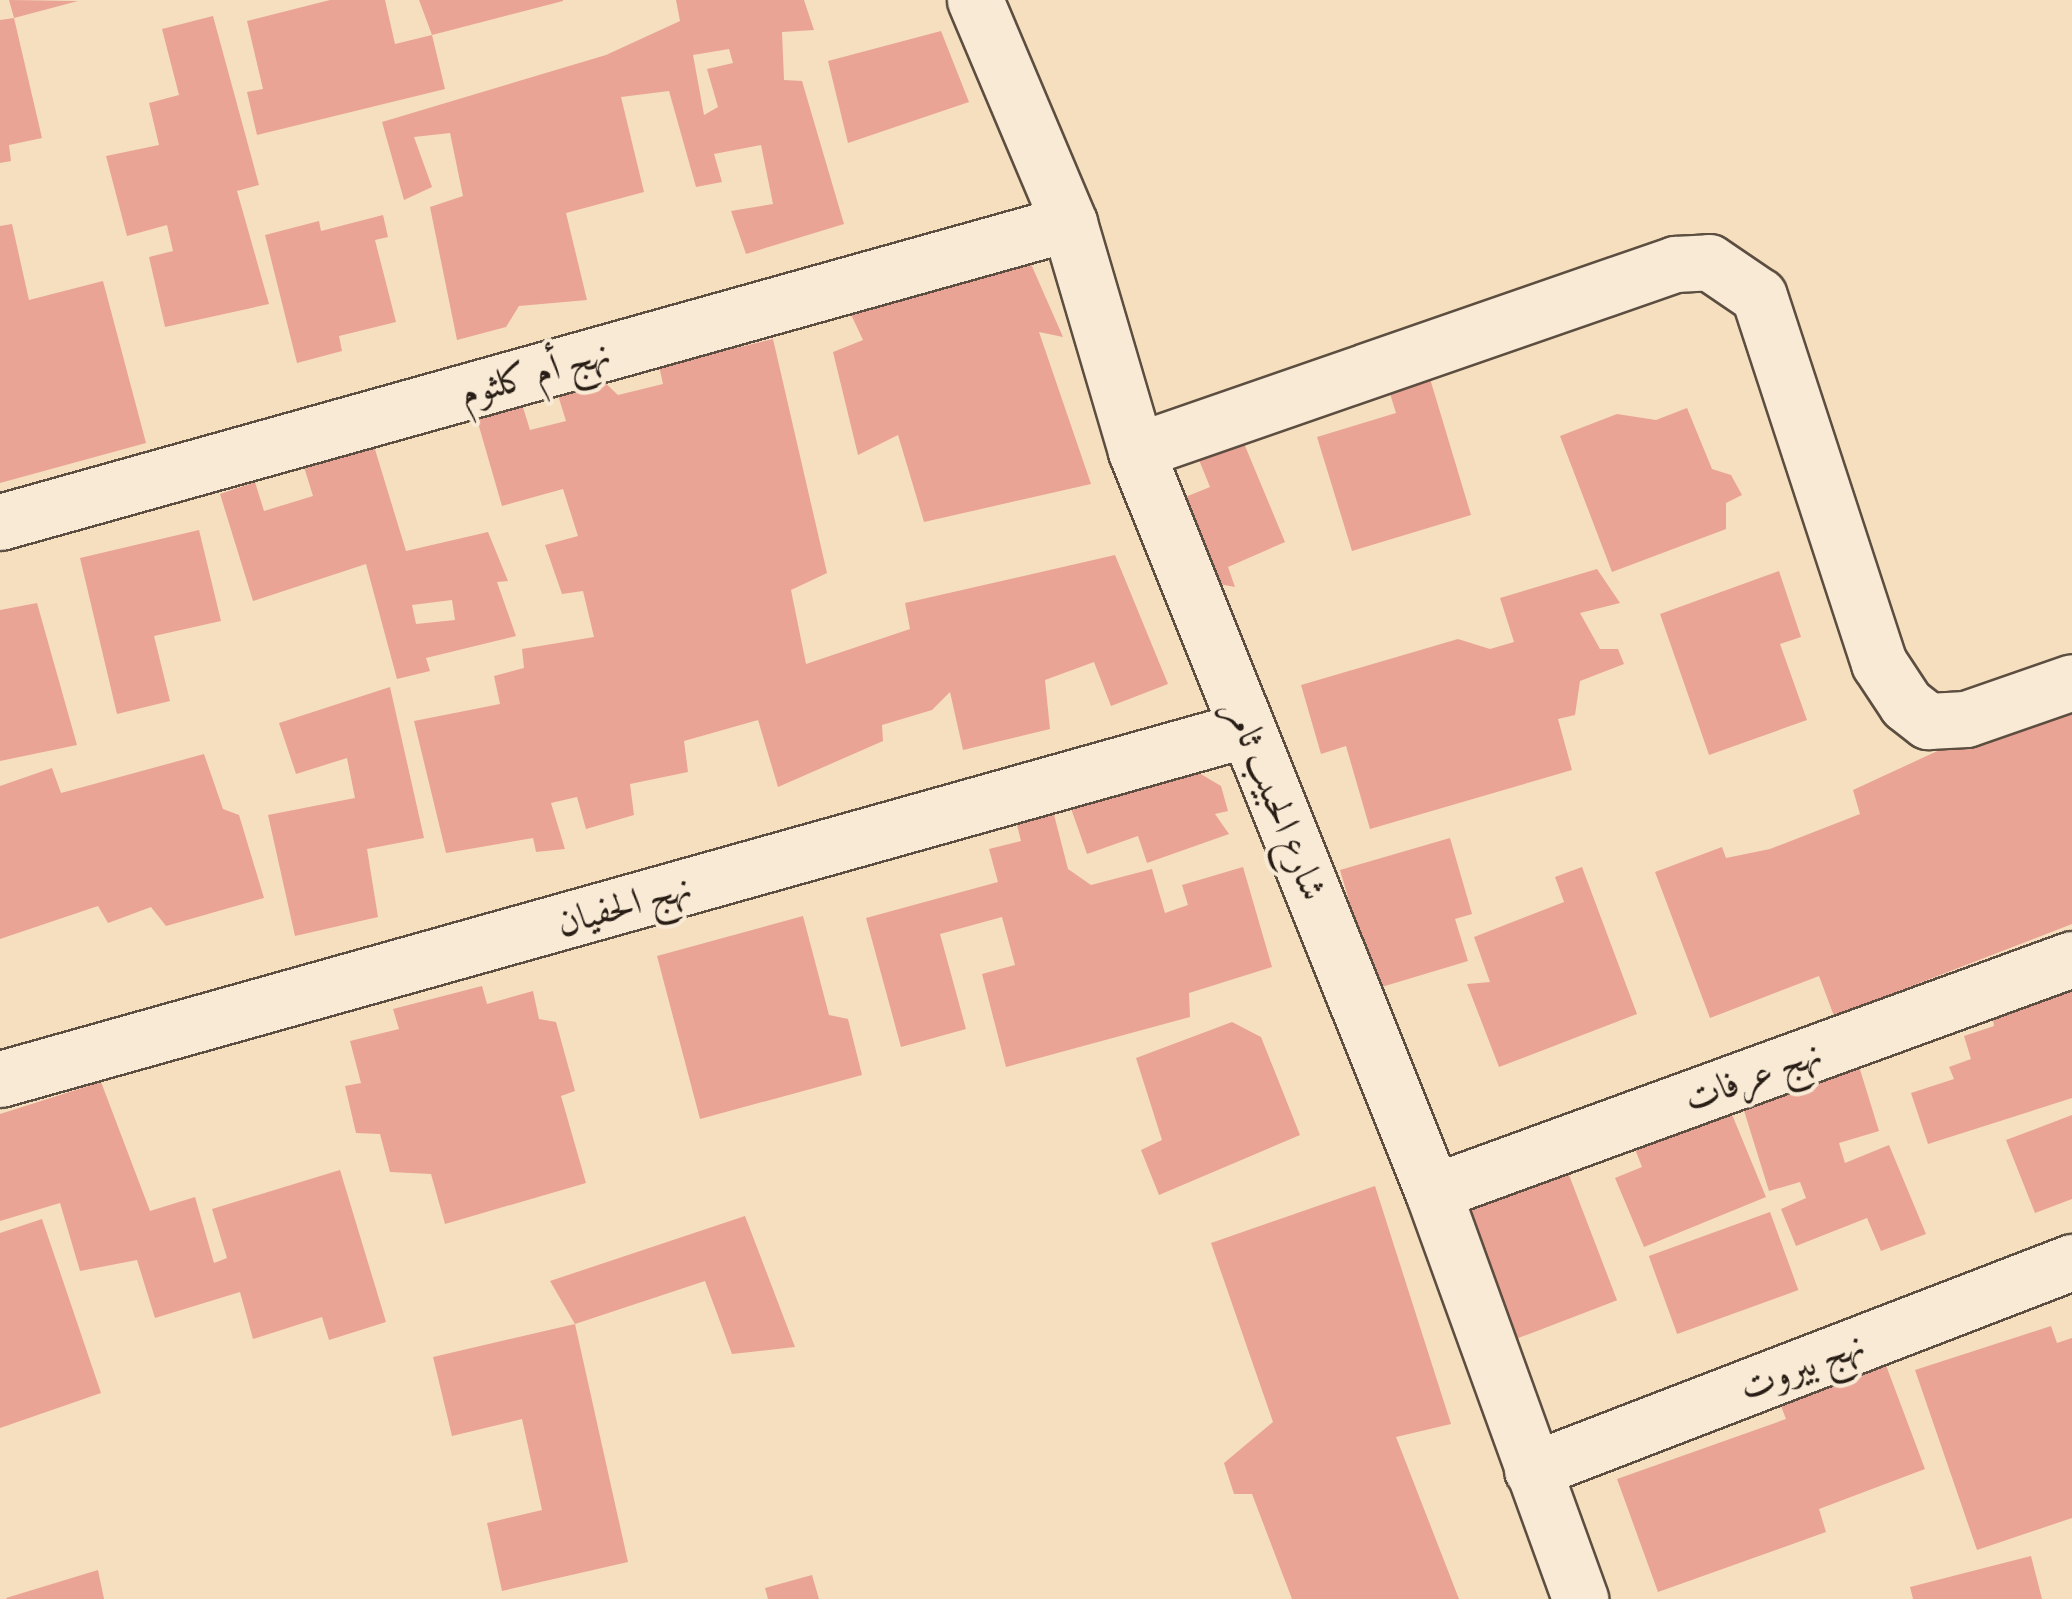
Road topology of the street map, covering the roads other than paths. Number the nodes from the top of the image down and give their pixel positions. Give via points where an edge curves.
1 (976, 0) edge
2 (1069, 223) junction
3 (1136, 451) junction
4 (0, 522) edge
5 (2072, 682) edge
6 (1247, 728) junction
7 (2072, 959) edge
8 (0, 1079) edge
9 (1433, 1192) junction
10 (2072, 1262) edge
11 (1532, 1470) junction
12 (1580, 1599) edge

1 - 2 street, شارع الحبيب ثامر
2 - 3 street, شارع الحبيب ثامر
2 - 4 street, نهج أم كلثوم
3 - 5 street via 1675,264 1709,262 1758,296 1879,663 1906,704 1928,721 1966,719
3 - 6 street, شارع الحبيب ثامر
6 - 8 street, نهج الحفيان
6 - 9 street, شارع الحبيب ثامر
7 - 9 street, نهج عرفات
9 - 11 street, شارع الحبيب ثامر
10 - 11 street, نهج بيروت
11 - 12 street, شارع الحبيب ثامر

